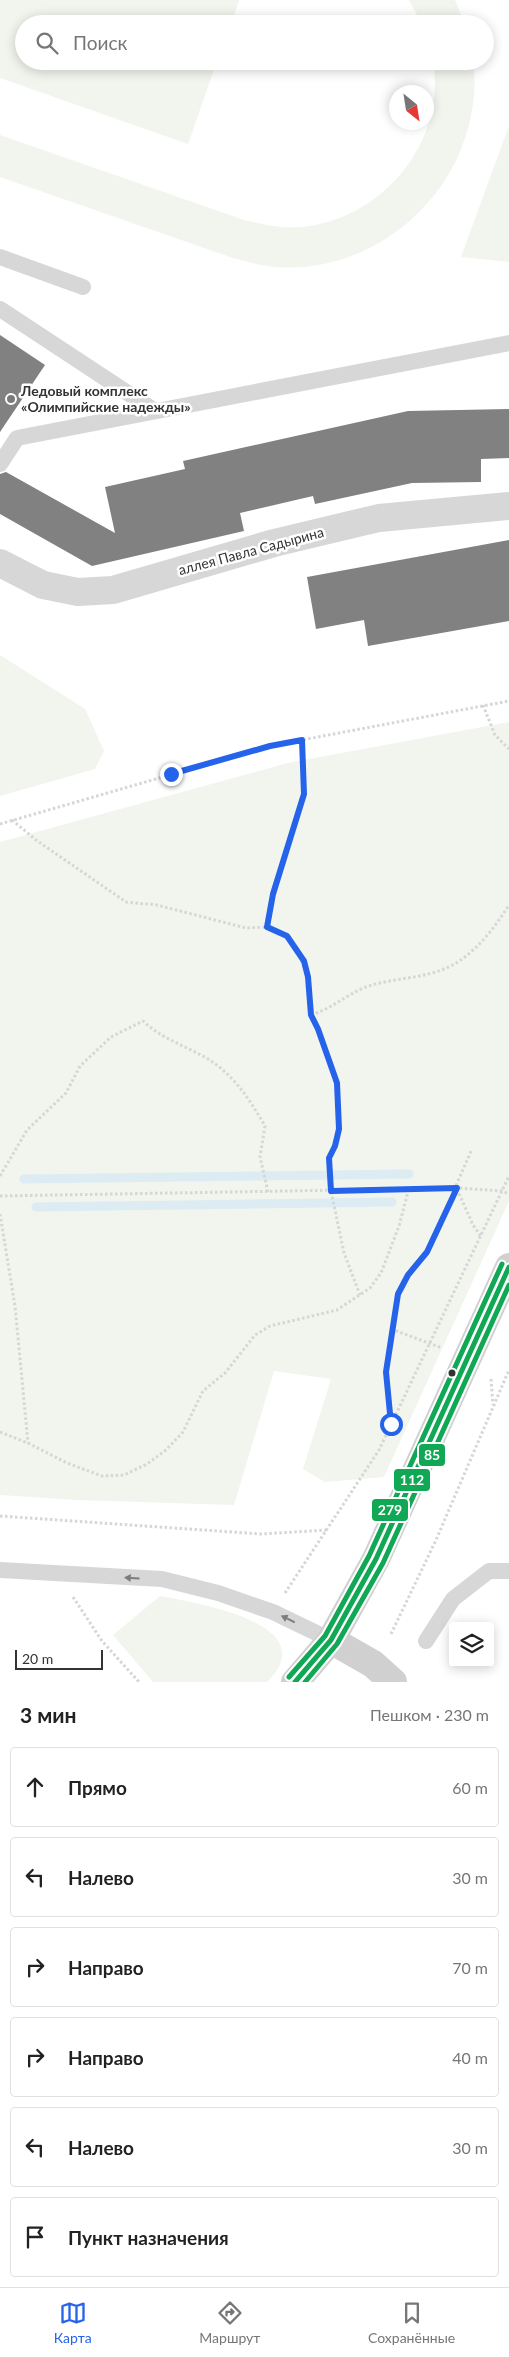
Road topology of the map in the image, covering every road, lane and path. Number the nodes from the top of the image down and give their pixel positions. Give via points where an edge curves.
1 (0, 257) edge
2 (83, 287) dead end
3 (0, 309) edge
4 (509, 342) edge
5 (156, 411) junction
6 (0, 464) edge
7 (509, 506) edge
8 (0, 563) edge
9 (509, 701) edge
10 (483, 705) junction
11 (302, 740) junction
12 (509, 749) edge
13 (12, 820) junction
14 (0, 824) edge
15 (509, 905) edge
16 (267, 927) junction
17 (311, 1015) junction
18 (472, 1149) dead end
19 (0, 1176) edge
20 (509, 1176) edge
21 (408, 1188) junction
22 (457, 1188) junction
23 (331, 1191) junction
24 (268, 1192) junction
25 (502, 1192) junction
26 (509, 1194) edge
27 (0, 1196) edge
28 (0, 1214) edge
29 (481, 1236) junction
30 (509, 1268) edge
31 (360, 1295) junction
32 (391, 1329) junction
33 (429, 1343) junction
34 (509, 1370) edge
35 (491, 1378) dead end
36 (493, 1406) junction
37 (391, 1424) junction
38 (0, 1432) edge
39 (28, 1443) junction
40 (0, 1516) edge
41 (329, 1530) junction
42 (0, 1570) edge
43 (509, 1571) edge
44 (71, 1594) dead end
45 (284, 1595) dead end
46 (391, 1634) dead end
47 (332, 1640) junction
48 (426, 1641) dead end
49 (139, 1682) edge
50 (295, 1682) edge
51 (393, 1682) edge

1 - 2 lane
3 - 5 lane
4 - 5 lane
5 - 6 lane via 17,438
7 - 8 street, аллея Павла Садырина via 379,518 274,543 113,590 78,592 43,585
9 - 10 path
10 - 11 path
10 - 12 path via 495,735
11 - 13 path via 270,746
11 - 16 path via 304,794 273,894
13 - 14 path
13 - 16 path via 126,902 157,905 246,928
15 - 17 path via 471,952 444,969 368,987
16 - 17 path via 287,936 304,961
17 - 23 path via 337,1083 339,1129 329,1158
18 - 22 path
19 - 24 path via 27,1130 66,1094 80,1066 110,1037 142,1021 156,1033 208,1059 236,1080 265,1126 260,1157
20 - 25 path
21 - 22 path
21 - 23 path
21 - 31 path via 399,1226 381,1273
22 - 25 path
22 - 29 path
22 - 32 path via 427,1252 408,1275 398,1294
23 - 24 path
23 - 31 path via 344,1253
24 - 27 path
25 - 26 path
25 - 29 path
28 - 39 path via 15,1306
29 - 33 path
30 - 47 street via 376,1559
31 - 39 path via 337,1310 270,1326 255,1334 225,1372 203,1391 183,1432 147,1464 124,1475 102,1476
32 - 33 path
32 - 37 path via 386,1372
33 - 37 path
34 - 36 path
35 - 36 path
36 - 46 path via 436,1540
37 - 41 path via 379,1450
38 - 39 path
40 - 41 path via 261,1534
41 - 45 path
47 -> 42 lane via 273,1612 218,1593 162,1579
43 - 48 lane via 489,1571 452,1598
44 - 49 path via 102,1641
47 - 50 street
47 - 51 street via 373,1664

